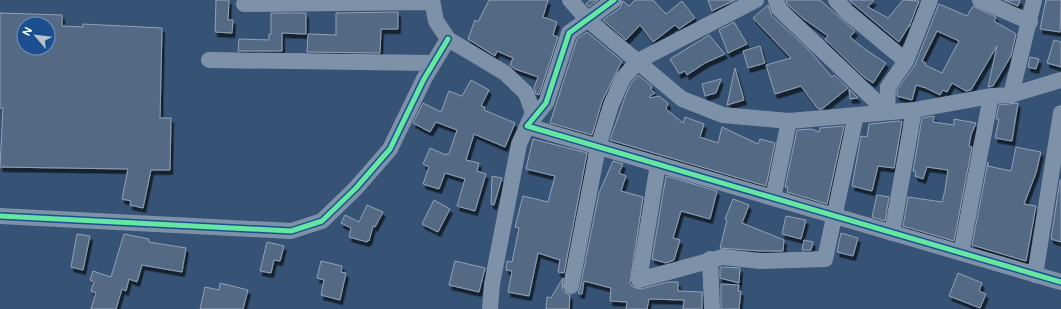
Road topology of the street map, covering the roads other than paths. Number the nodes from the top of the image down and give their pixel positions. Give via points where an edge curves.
1 (570, 0) edge
2 (614, 0) edge
3 (756, 0) edge
4 (776, 0) edge
5 (836, 0) edge
6 (930, 0) edge
7 (980, 0) edge
8 (1034, 0) edge
9 (432, 1) edge
10 (244, 4) dead end
11 (587, 19) junction
12 (1030, 22) junction
13 (448, 39) junction
14 (209, 60) dead end
15 (638, 61) junction
16 (906, 61) junction
17 (433, 63) junction
18 (1061, 80) edge
19 (1012, 95) junction
20 (991, 96) junction
21 (914, 110) junction
22 (887, 112) junction
23 (1061, 113) edge
24 (856, 115) junction
25 (789, 121) junction
26 (527, 126) junction
27 (598, 147) junction
28 (658, 164) junction
29 (773, 198) junction
30 (0, 216) edge
31 (835, 216) junction
32 (892, 233) junction
33 (961, 253) junction
34 (710, 259) junction
35 (1035, 275) junction
36 (1061, 282) edge
37 (571, 286) dead end
38 (490, 309) edge
39 (712, 309) edge

1 - 11 street
2 - 11 street
3 - 15 street
4 - 22 street via 779,9
5 - 16 street
6 - 16 street
7 - 12 street
8 - 12 street
9 - 10 street
9 - 13 street via 436,21
11 - 15 street
11 - 26 street via 569,33 546,103
12 - 19 street
13 - 17 street
13 - 26 street via 505,73 526,93 533,113
14 - 17 street
15 - 25 street via 682,99 723,115
15 - 27 street via 623,78 611,105
16 - 22 street via 888,86
17 - 30 street via 390,149 356,188 322,221 291,231
18 - 19 street
19 - 20 street
20 - 21 street
20 - 33 street
21 - 22 street
21 - 32 street
22 - 24 street
23 - 35 street
24 - 25 street
24 - 31 street
25 - 29 street
26 - 27 street
26 - 38 street via 519,144 492,284
27 - 28 street
27 - 37 street
28 - 29 street
28 - 34 street via 639,280
29 - 31 street
31 - 32 street
31 - 34 street via 825,259
32 - 33 street
33 - 35 street
34 - 39 street
35 - 36 street

